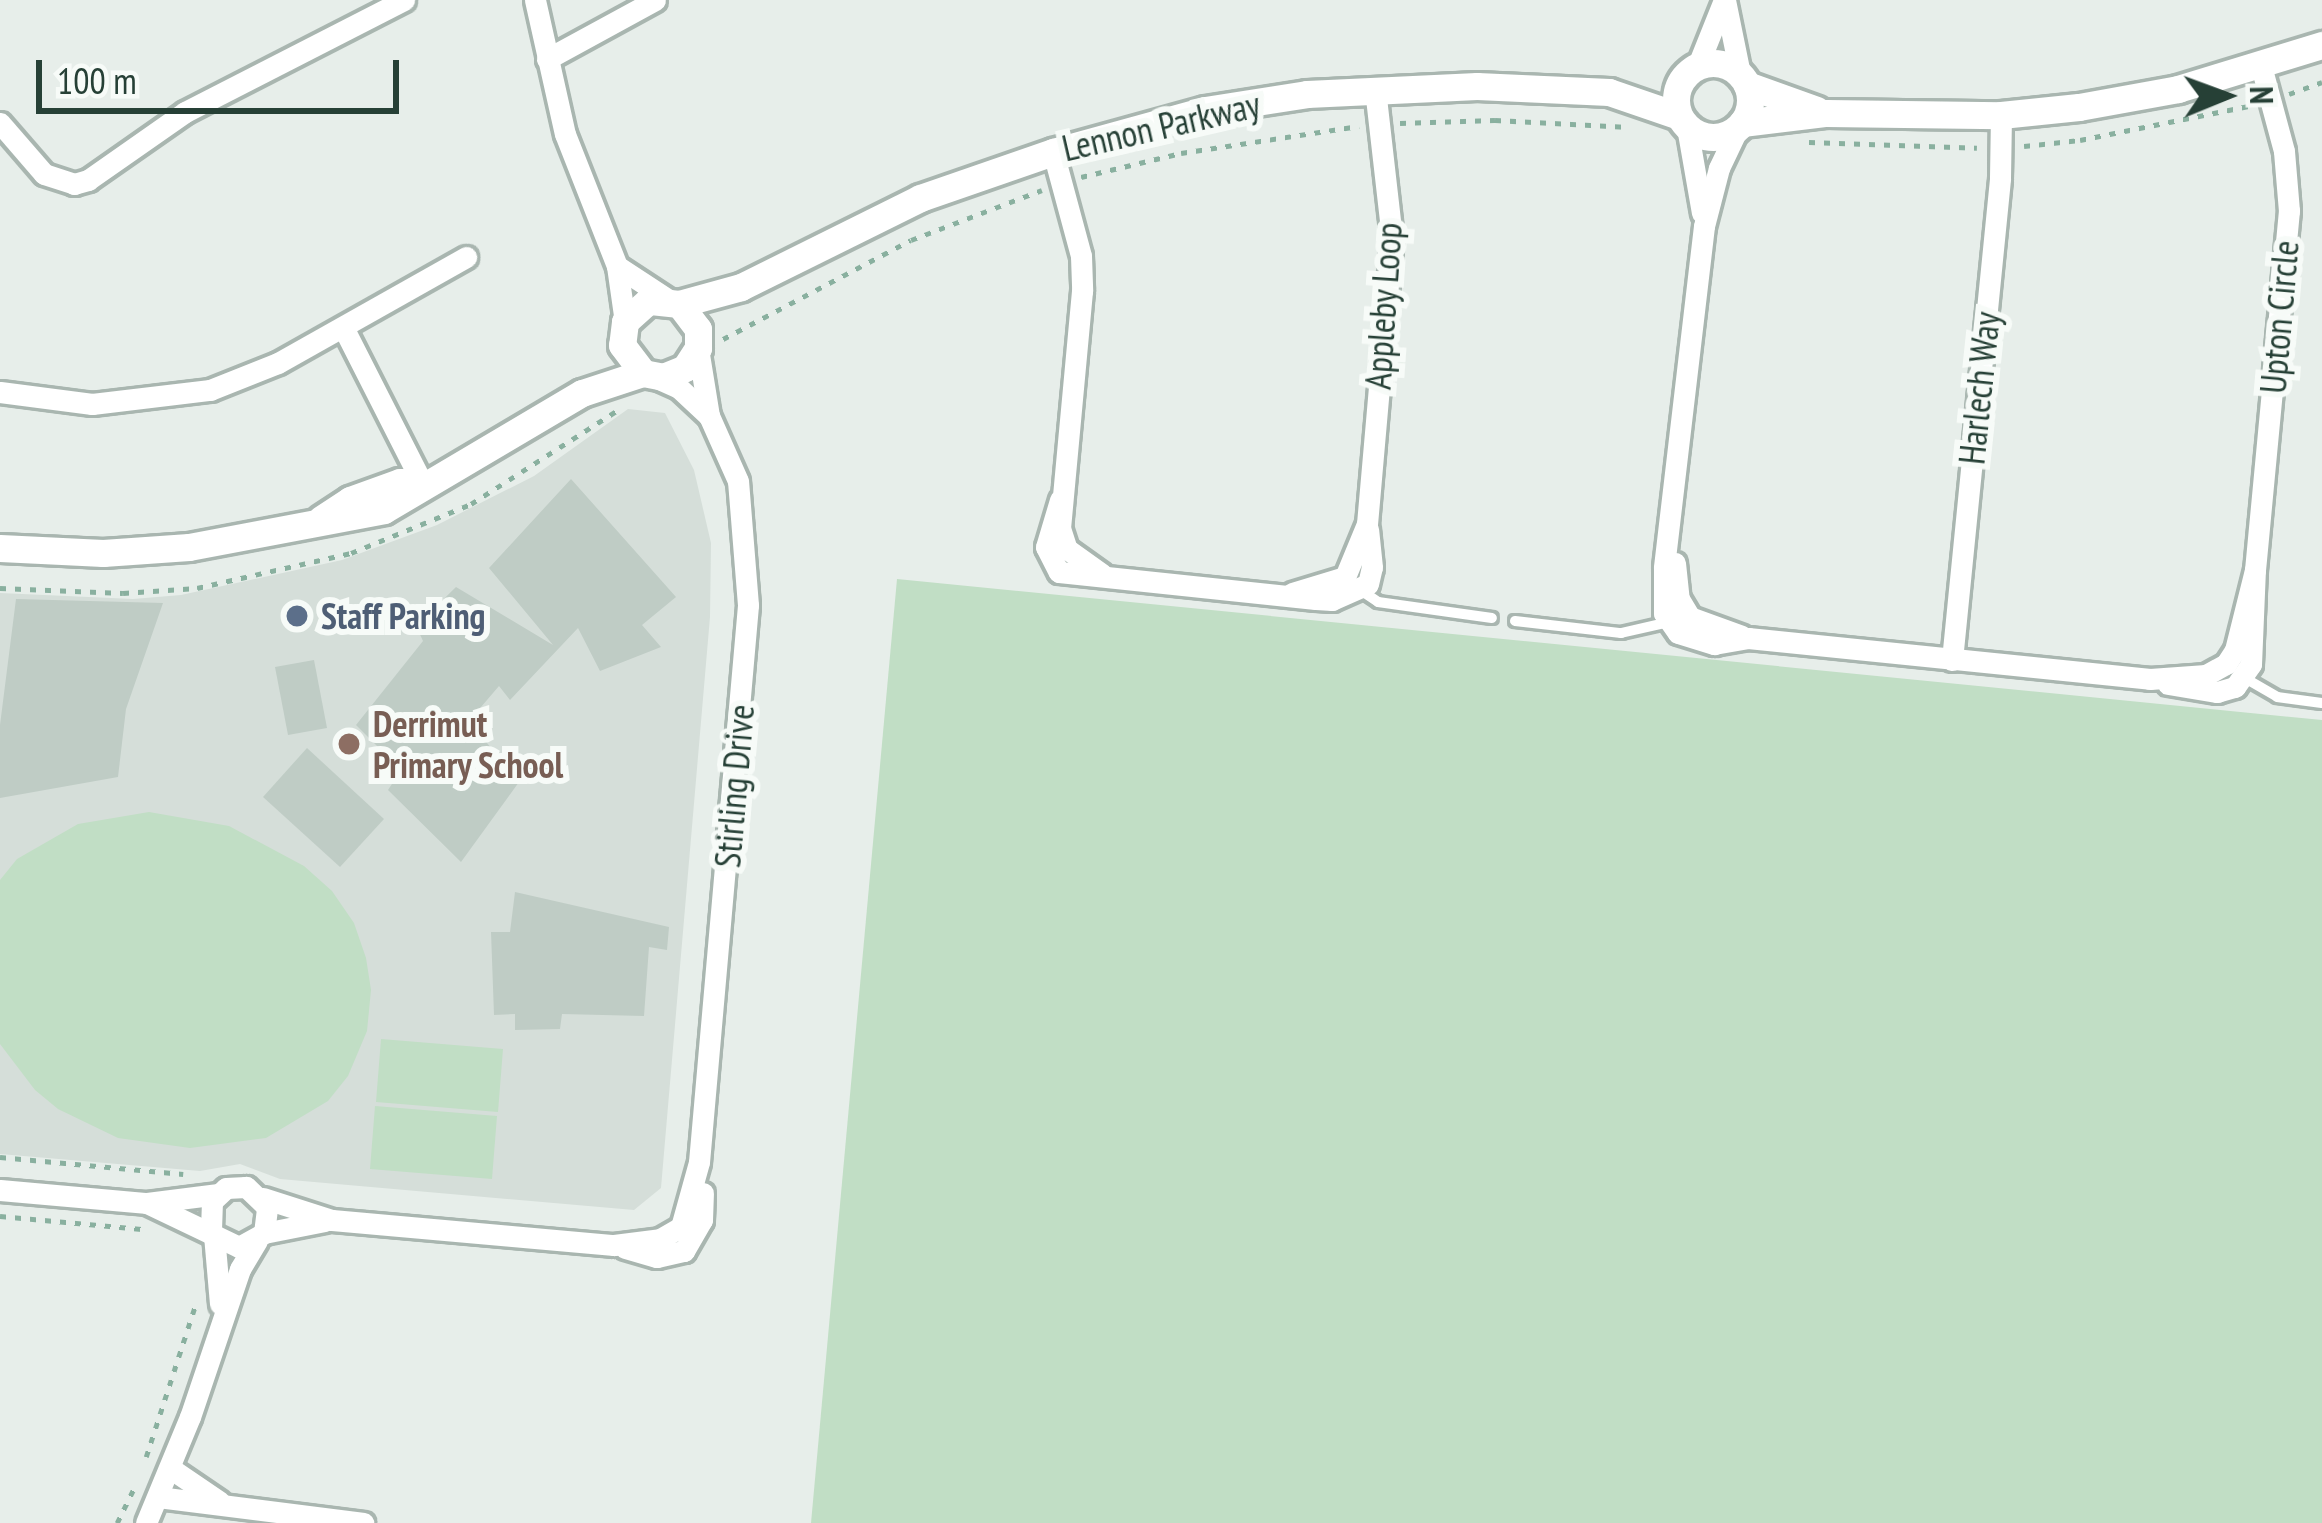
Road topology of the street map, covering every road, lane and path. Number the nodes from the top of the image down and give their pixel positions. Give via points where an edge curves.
1 (404, 0) edge
2 (536, 0) edge
3 (655, 0) edge
4 (1725, 0) edge
5 (2322, 45) edge
6 (547, 59) junction
7 (2261, 66) junction
8 (1692, 69) junction
9 (1744, 80) junction
10 (2322, 82) edge
11 (1375, 88) junction
12 (1609, 92) junction
13 (2270, 100) junction
14 (1826, 112) junction
15 (2001, 115) junction
16 (1683, 122) junction
17 (0, 123) edge
18 (1380, 124) junction
19 (1741, 125) junction
20 (1632, 128) dead end
21 (1790, 140) dead end
22 (2002, 148) junction
23 (1053, 152) junction
24 (1062, 184) junction
25 (1704, 226) junction
26 (466, 257) dead end
27 (617, 266) junction
28 (741, 287) junction
29 (674, 302) junction
30 (344, 328) junction
31 (623, 328) junction
32 (699, 355) junction
33 (647, 374) junction
34 (0, 392) edge
35 (582, 393) junction
36 (626, 404) dead end
37 (710, 416) junction
38 (422, 483) junction
39 (0, 548) edge
40 (2254, 570) junction
41 (1353, 584) junction
42 (0, 588) edge
43 (1492, 618) dead end
44 (1679, 620) junction
45 (1515, 621) dead end
46 (1952, 660) junction
47 (2226, 664) junction
48 (2245, 678) junction
49 (2150, 679) junction
50 (2322, 703) edge
51 (0, 1157) edge
52 (194, 1175) dead end
53 (0, 1190) edge
54 (218, 1194) junction
55 (262, 1198) junction
56 (147, 1204) junction
57 (0, 1216) edge
58 (332, 1220) junction
59 (156, 1230) dead end
60 (212, 1232) junction
61 (260, 1237) junction
62 (197, 1302) dead end
63 (221, 1316) junction
64 (170, 1468) junction
65 (158, 1497) junction
66 (226, 1506) junction
67 (117, 1523) edge
68 (146, 1523) edge
69 (363, 1523) edge

1 - 17 street via 185,112 88,180 44,175
2 - 6 street
3 - 6 street
4 - 8 street
4 - 9 street
5 - 7 street
6 - 27 street via 565,134
7 - 13 street, Upton Circle
7 - 15 street via 2178,89
8 - 9 street via 1720,63
8 - 12 street, Lennon Parkway
8 - 16 street via 1676,93
9 - 14 street
9 - 19 street via 1750,105
10 - 13 path
11 - 12 street, Lennon Parkway
11 - 18 street, Appleby Loop
11 - 23 street, Lennon Parkway via 1205,110
12 - 16 street, Lennon Parkway
13 - 22 path
13 - 40 street, Upton Circle via 2289,211
14 - 15 street
14 - 19 street
15 - 22 street, Harlech Way
16 - 19 street via 1707,137
16 - 25 street
18 - 20 path
18 - 24 path via 1180,153
18 - 41 street, Appleby Loop via 1392,238 1367,524 1372,567
19 - 25 street
21 - 22 path
22 - 46 street, Harlech Way
23 - 24 street
23 - 28 street, Lennon Parkway via 920,198
24 - 32 path via 819,284 723,336 715,367
24 - 41 street via 1082,291 1059,556 1102,574 1332,600
25 - 44 street via 1671,531
26 - 30 street
27 - 29 street
27 - 31 street
28 - 29 street, Lennon Parkway
28 - 32 street, Lennon Parkway
29 - 31 street, Lennon Parkway via 639,305
29 - 32 street via 694,319
30 - 34 street via 262,371 186,396 92,404
30 - 38 street
31 - 33 street via 626,357
31 - 35 street, Lennon Parkway via 610,360
32 - 33 street, Lennon Parkway via 674,374
32 - 37 street, Stirling Drive
33 - 35 street, Lennon Parkway
33 - 37 street via 679,388
35 - 38 street, Lennon Parkway
36 - 42 path via 471,504 351,554 197,587
37 - 58 street, Stirling Drive via 738,481 748,585 699,1162 681,1227 660,1239 614,1245
38 - 39 street, Lennon Parkway via 384,510 169,549
40 - 47 street, Upton Circle
40 - 48 street, Upton Circle
41 - 43 lane via 1378,602
44 - 45 lane via 1621,633
44 - 46 street via 1748,638
46 - 49 street
47 - 48 lane
47 - 49 street via 2206,675
48 - 49 street via 2218,692
48 - 50 lane via 2276,697
51 - 52 path
53 - 56 street
54 - 55 street via 236,1186
54 - 56 street
54 - 60 street via 209,1210
55 - 58 street, Stirling Drive
55 - 61 street via 268,1216
56 - 60 street
57 - 59 path
58 - 61 street, Stirling Drive
60 - 61 street via 230,1246
60 - 63 street
61 - 63 street
62 - 67 path
63 - 64 street
64 - 65 street
64 - 66 street
65 - 66 street
65 - 68 street
66 - 69 street

